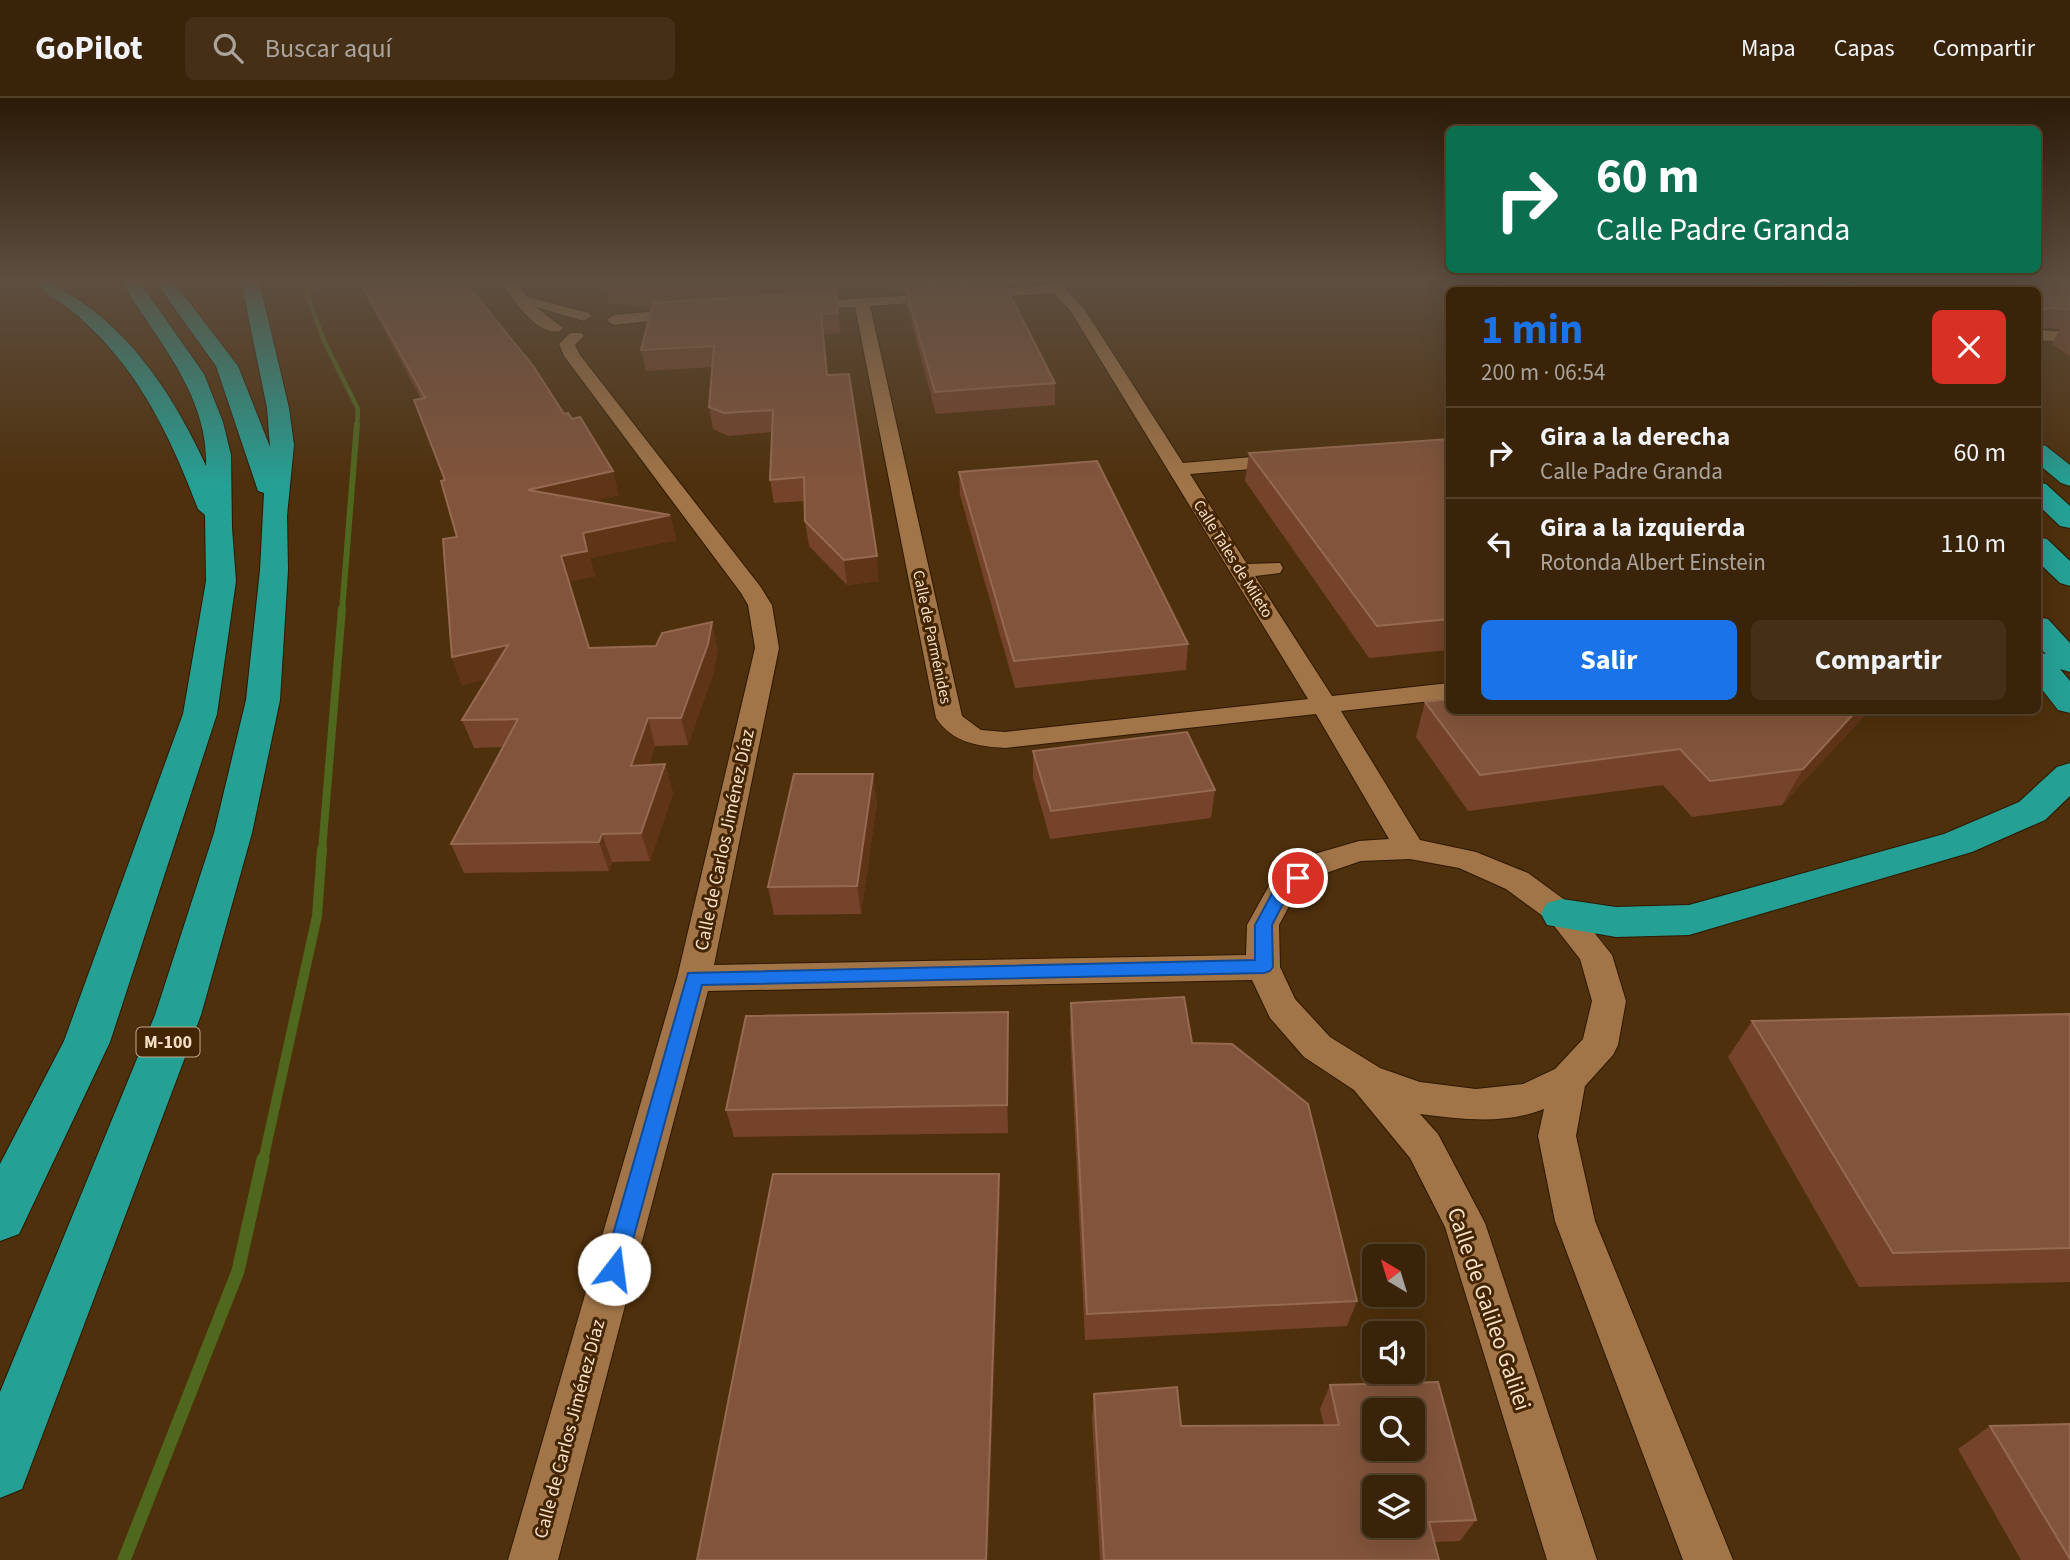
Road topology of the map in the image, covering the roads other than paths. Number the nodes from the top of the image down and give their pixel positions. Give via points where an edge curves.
1 (122, 349) edge
2 (176, 349) edge
3 (215, 349) edge
4 (265, 349) edge
5 (569, 349) edge
6 (872, 349) edge
7 (1102, 349) edge
8 (2041, 454) edge
9 (1313, 458) edge
10 (1177, 469) junction
11 (2070, 478) edge
12 (2041, 494) edge
13 (274, 516) junction
14 (2070, 520) edge
15 (218, 528) junction
16 (2041, 549) edge
17 (1272, 568) dead end
18 (1240, 571) junction
19 (2070, 577) edge
20 (2041, 630) edge
21 (2070, 662) edge
22 (2041, 667) edge
23 (1446, 691) edge
24 (2070, 703) edge
25 (1324, 704) junction
26 (2070, 775) edge
27 (1410, 849) junction
28 (1562, 914) junction
29 (1264, 967) junction
30 (694, 978) junction
31 (1367, 1079) junction
32 (1568, 1080) junction
33 (0, 1217) edge
34 (38, 1372) junction
35 (0, 1448) edge
36 (0, 1467) edge
37 (533, 1560) edge
38 (1572, 1560) edge
39 (1708, 1560) edge

1 - 15 highway via 151,383 178,429
2 - 15 highway via 193,374 219,455
3 - 13 highway, M-100 via 228,366 258,449
4 - 13 highway via 282,444
5 - 30 street, Calle de Carlos Jiménez Díaz via 760,605 767,648
6 - 25 street, Calle de Parménides via 949,718 960,731 1005,740
7 - 10 street, Calle Tales de Mileto
8 - 11 highway
9 - 10 street
10 - 18 street, Calle Tales de Mileto
12 - 14 highway
13 - 34 highway, M-100 via 263,700 233,833 178,1015
15 - 33 highway via 221,581 200,714 87,1042
16 - 19 highway
17 - 18 street
18 - 25 street, Calle Tales de Mileto
20 - 21 highway
22 - 24 highway
23 - 25 street, Calle de Parménides
25 - 27 street, Calle Tales de Mileto
26 - 28 highway via 2032,811 1958,843 1689,920 1616,922
27 - 28 street via 1465,859 1517,881
27 - 29 street via 1359,851 1315,865 1282,890 1264,925
28 - 32 street via 1595,956 1609,1001 1600,1045
29 - 30 street
29 - 31 street via 1282,1008 1317,1047
30 - 37 street, Calle de Carlos Jiménez Díaz
31 - 32 street via 1420,1098 1476,1105 1527,1099
31 - 38 street, Calle de Galileo Galilei via 1424,1146 1464,1223
32 - 39 street via 1557,1136 1575,1221
34 - 35 highway, M-100
34 - 36 highway, M-100

